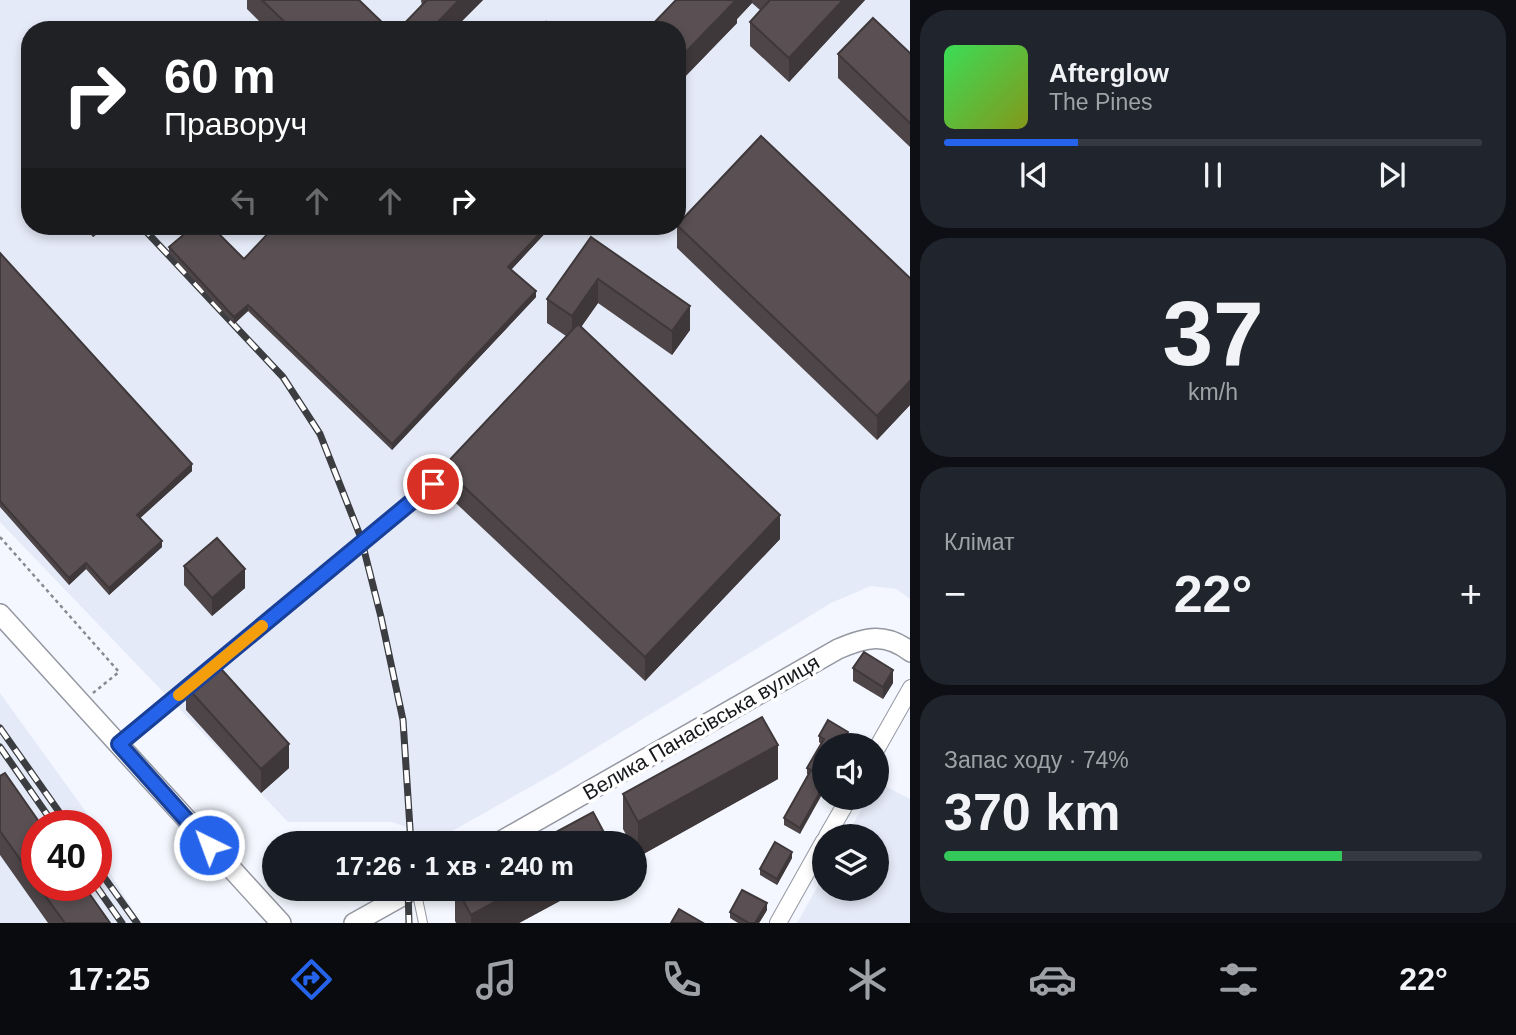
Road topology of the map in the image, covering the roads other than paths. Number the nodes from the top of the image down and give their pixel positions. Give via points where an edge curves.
1 (433, 484) dead end
2 (0, 614) edge
3 (910, 651) edge
4 (910, 690) edge
5 (886, 733) edge
6 (119, 744) junction
7 (519, 831) edge
8 (812, 862) edge
9 (394, 901) edge
10 (418, 901) edge
11 (281, 923) edge
12 (354, 923) edge
13 (423, 923) edge
14 (778, 923) edge

1 - 6 lane
2 - 6 street
3 - 7 street, Велика Панасівська вулиця via 887,639 864,638 838,649
4 - 5 street
6 - 11 street
8 - 14 street
9 - 12 street
10 - 13 lane

